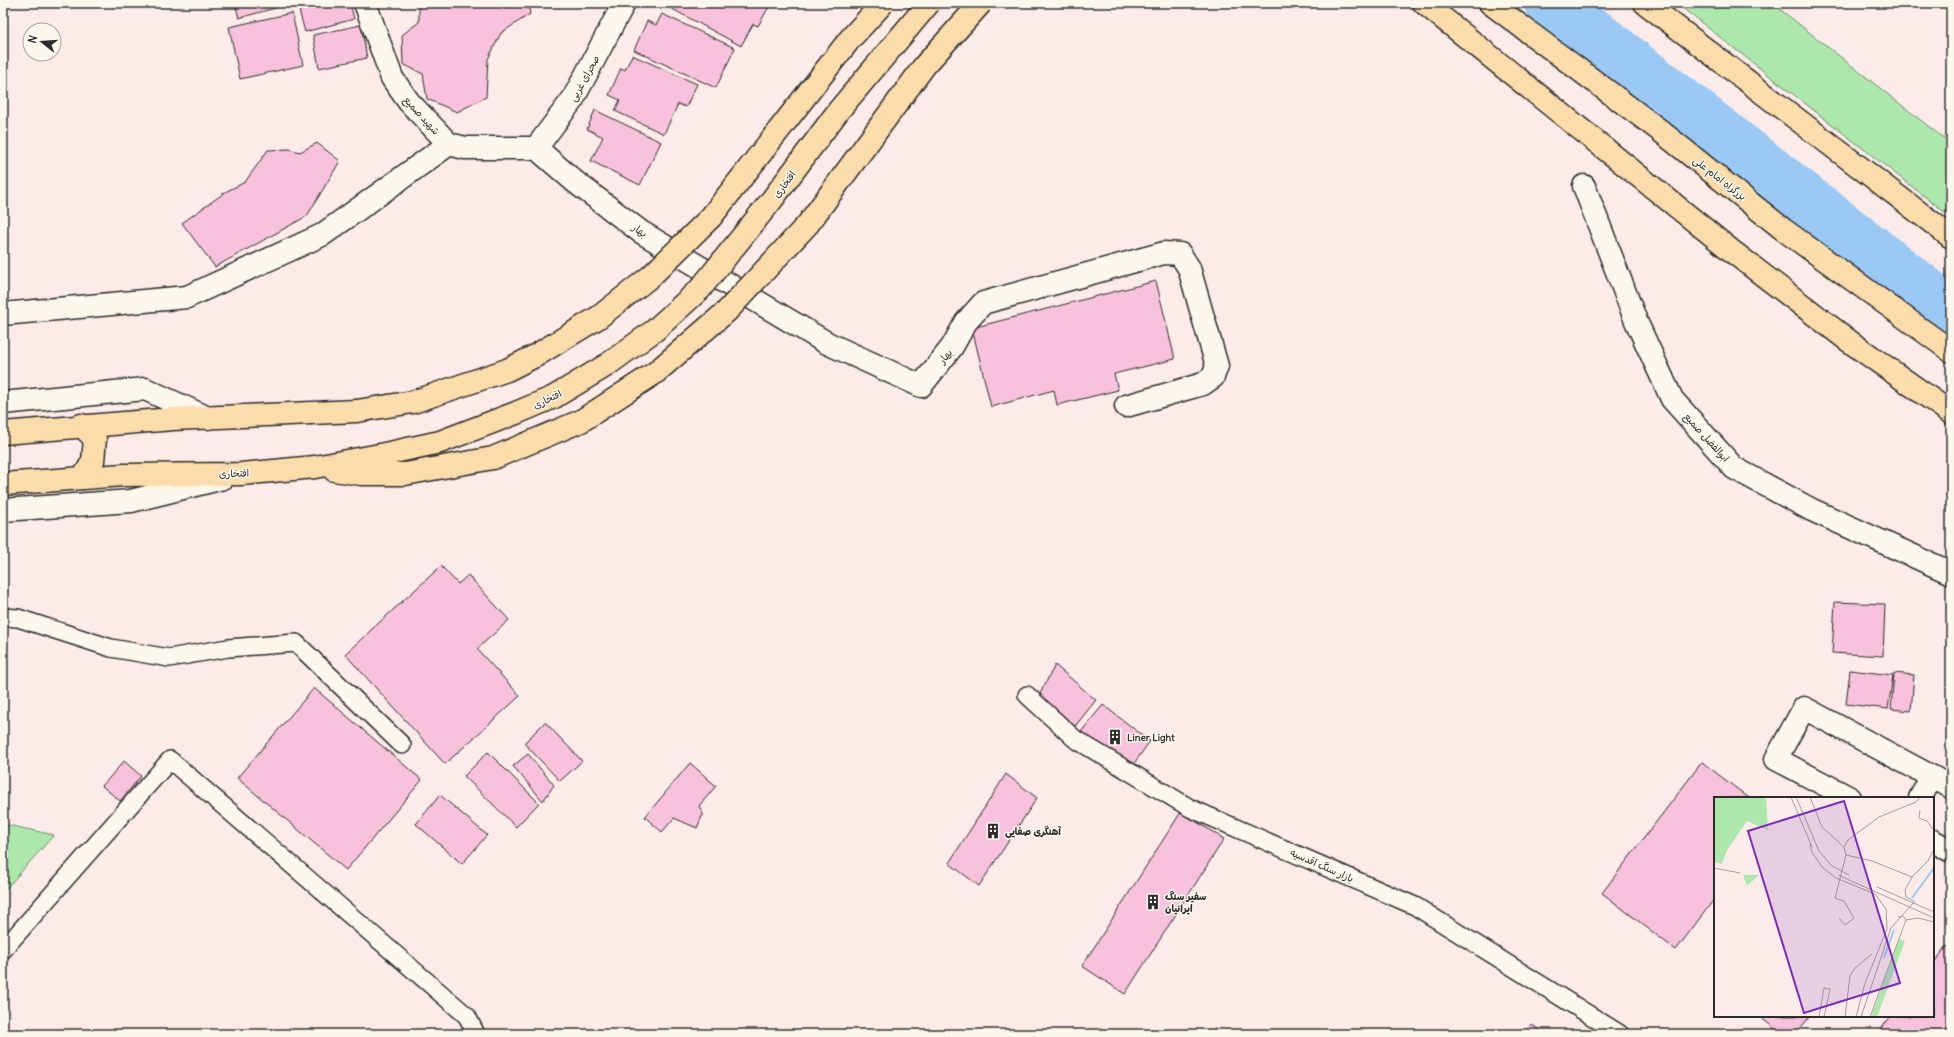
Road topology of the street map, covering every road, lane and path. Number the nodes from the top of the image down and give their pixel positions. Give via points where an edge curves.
1 (365, 3) edge
2 (624, 3) edge
3 (883, 3) edge
4 (929, 3) edge
5 (981, 3) edge
6 (1424, 3) edge
7 (1490, 3) edge
8 (1645, 3) edge
9 (449, 144) junction
10 (536, 148) junction
11 (1584, 186) dead end
12 (1951, 237) edge
13 (3, 314) edge
14 (1951, 351) edge
15 (3, 403) edge
16 (1126, 406) dead end
17 (1951, 413) edge
18 (208, 418) junction
19 (81, 425) junction
20 (3, 433) edge
21 (315, 467) junction
22 (241, 474) junction
23 (83, 478) junction
24 (3, 484) edge
25 (3, 510) edge
26 (1951, 573) edge
27 (3, 616) edge
28 (1027, 695) dead end
29 (402, 746) dead end
30 (1932, 777) junction
31 (1951, 787) edge
32 (1848, 797) edge
33 (1921, 797) edge
34 (1934, 842) edge
35 (1951, 851) edge
36 (3, 950) edge
37 (467, 1016) junction
38 (462, 1034) edge
39 (476, 1034) edge
40 (1620, 1034) edge

1 - 9 street, شهید صمیع via 392,78 409,102
2 - 10 street, صحرای غربی via 573,99
3 - 18 main road, bridge via 850,39 711,218 651,276 599,317 507,370 414,402 357,411
4 - 21 main road, افتخاری, bridge via 840,110 772,201 700,289 654,330 607,365 554,397 516,413 440,442
5 - 21 main road, bridge via 925,65 808,224 727,311 655,373 580,421 493,458 405,474 361,474
6 - 17 main road via 1733,252 1849,341
7 - 14 main road, بزرگراه امام علی via 1639,115 1784,230
8 - 12 main road
9 - 10 street via 465,148
9 - 13 street via 322,235 187,297
10 - 16 street, بهار via 574,181 642,232 827,343 921,386 952,347 966,322 983,303 1164,253 1180,254 1189,268 1217,366 1213,377 1202,384
11 - 26 street, ابوالفضل صمیع via 1636,321 1672,399 1734,468 1812,510
15 - 18 street via 145,389
18 - 19 main road
19 - 20 main road
19 - 23 main road via 95,439 93,461
21 - 22 main road, افتخاری
22 - 23 main road, افتخاری
22 - 25 street via 131,501
23 - 24 main road, افتخاری
27 - 29 lane via 18,618 111,648 169,658 228,648 296,643
28 - 40 lane, بازار سنگ اقدسیه via 1075,739 1190,808 1415,906
30 - 31 street
30 - 32 street via 1804,708 1776,759
30 - 33 street
34 - 35 street
36 - 37 lane via 170,760
37 - 38 lane
37 - 39 lane

